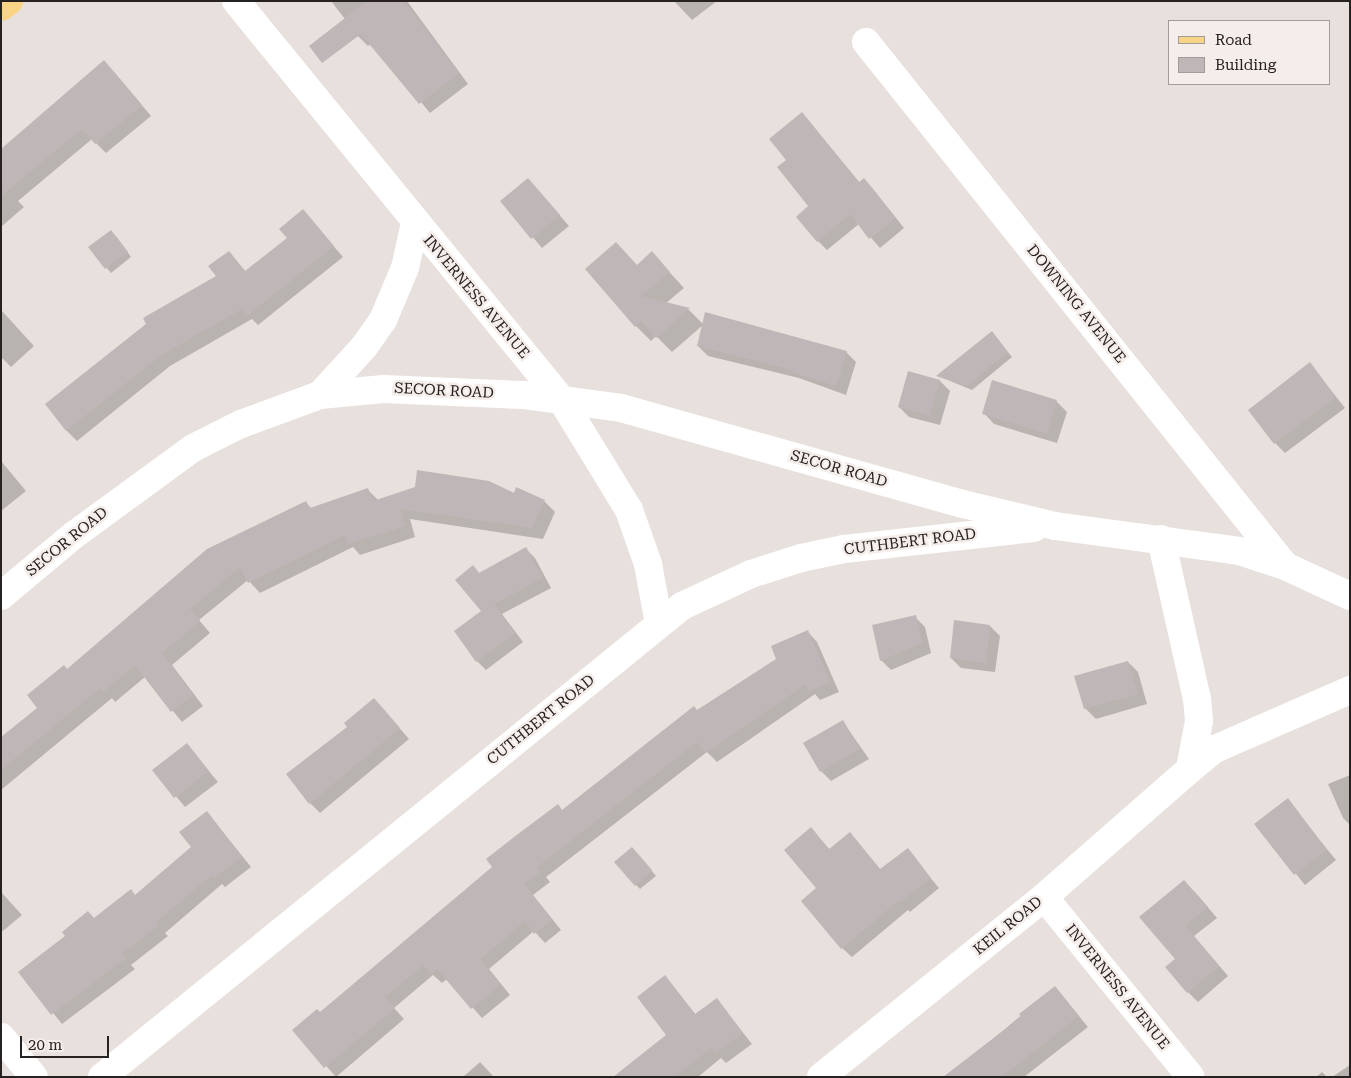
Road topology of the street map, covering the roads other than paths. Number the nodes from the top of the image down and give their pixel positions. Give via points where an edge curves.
1 (9, 1) edge
2 (236, 1) edge
3 (1, 7) edge
4 (866, 42) dead end
5 (415, 223) junction
6 (320, 395) junction
7 (561, 398) junction
8 (1055, 526) junction
9 (1161, 539) junction
10 (1285, 566) junction
11 (1, 596) edge
12 (1350, 596) edge
13 (659, 624) junction
14 (1350, 690) edge
15 (1190, 769) junction
16 (1044, 897) junction
17 (1, 1037) edge
18 (34, 1077) edge
19 (102, 1077) edge
20 (821, 1077) edge
21 (1191, 1077) edge

1 - 3 main road
2 - 5 street, INVERNESS AVENUE
4 - 10 street, DOWNING AVENUE
5 - 6 street, SECOR ROAD via 405,268 383,320 364,347
5 - 7 street, INVERNESS AVENUE
6 - 7 street, SECOR ROAD via 384,389
6 - 11 street, SECOR ROAD via 241,424 193,448 74,535
7 - 8 street, SECOR ROAD via 661,418 963,504
7 - 13 street, INVERNESS AVENUE via 629,510 648,564
8 - 9 street, SECOR ROAD
8 - 13 street, CUTHBERT ROAD via 844,550 801,558 709,591
9 - 10 street, SECOR ROAD via 1240,551
9 - 15 street via 1200,721
10 - 12 street, SECOR ROAD
13 - 19 street, CUTHBERT ROAD
14 - 15 street, KEIL ROAD via 1215,749
15 - 16 street, KEIL ROAD
16 - 20 street, KEIL ROAD
16 - 21 street, INVERNESS AVENUE
17 - 18 street

